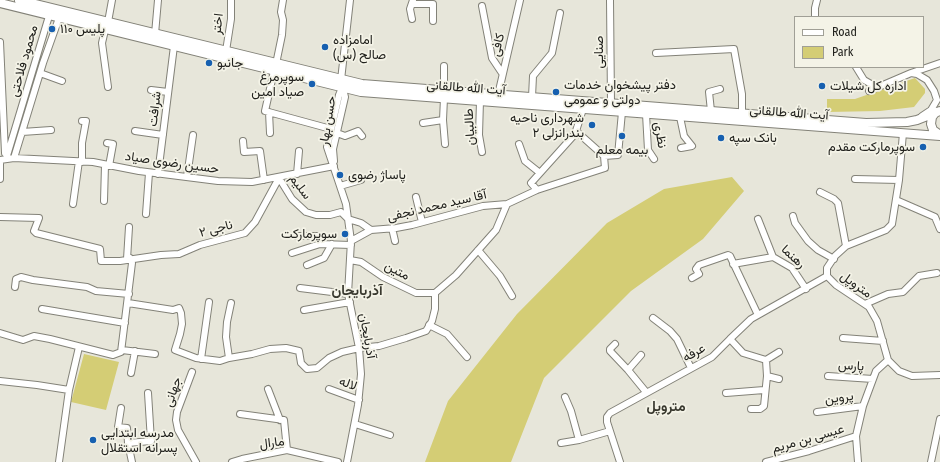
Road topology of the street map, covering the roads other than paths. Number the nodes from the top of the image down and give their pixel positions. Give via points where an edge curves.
1 (19, 0) edge
2 (112, 0) edge
3 (158, 0) edge
4 (231, 0) edge
5 (283, 0) edge
6 (350, 0) edge
7 (520, 0) edge
8 (610, 0) edge
9 (817, 0) edge
10 (412, 2) edge
11 (0, 3) edge
12 (482, 6) dead end
13 (47, 7) edge
14 (560, 13) dead end
15 (815, 16) edge
16 (60, 18) junction
17 (412, 19) dead end
18 (433, 21) dead end
19 (107, 26) junction
20 (155, 34) junction
21 (0, 42) edge
22 (174, 46) junction
23 (226, 51) junction
24 (656, 53) dead end
25 (36, 61) junction
26 (43, 63) junction
27 (940, 63) edge
28 (444, 66) dead end
29 (275, 68) junction
30 (857, 68) edge
31 (40, 73) junction
32 (502, 73) junction
33 (910, 73) junction
34 (341, 80) junction
35 (62, 81) dead end
36 (880, 86) junction
37 (108, 87) dead end
38 (342, 88) junction
39 (720, 89) dead end
40 (151, 90) dead end
41 (869, 91) dead end
42 (168, 92) junction
43 (444, 95) junction
44 (498, 95) junction
45 (532, 97) junction
46 (28, 100) junction
47 (480, 101) junction
48 (610, 107) junction
49 (583, 109) junction
50 (711, 111) junction
51 (938, 111) edge
52 (269, 112) junction
53 (622, 112) junction
54 (742, 113) junction
55 (646, 114) junction
56 (680, 117) junction
57 (443, 120) junction
58 (917, 120) junction
59 (82, 121) dead end
60 (907, 122) junction
61 (423, 123) dead end
62 (331, 129) junction
63 (51, 130) dead end
64 (135, 131) dead end
65 (576, 131) junction
66 (22, 132) junction
67 (270, 133) dead end
68 (337, 133) junction
69 (903, 133) junction
70 (919, 134) junction
71 (163, 135) junction
72 (193, 135) dead end
73 (362, 136) dead end
74 (940, 136) edge
75 (242, 141) dead end
76 (107, 143) dead end
77 (445, 144) dead end
78 (519, 144) dead end
79 (681, 148) dead end
80 (300, 151) dead end
81 (482, 152) dead end
82 (604, 156) junction
83 (14, 158) junction
84 (2, 159) edge
85 (654, 159) dead end
86 (81, 162) junction
87 (107, 165) junction
88 (334, 166) junction
89 (540, 172) junction
90 (149, 173) junction
91 (158, 174) junction
92 (297, 174) junction
93 (187, 177) junction
94 (279, 178) junction
95 (0, 179) edge
96 (855, 179) dead end
97 (264, 180) junction
98 (361, 180) dead end
99 (899, 180) junction
100 (340, 186) junction
101 (537, 190) junction
102 (820, 192) dead end
103 (416, 197) dead end
104 (896, 200) junction
105 (104, 201) dead end
106 (73, 204) dead end
107 (507, 204) junction
108 (146, 214) dead end
109 (793, 216) dead end
110 (0, 217) edge
111 (348, 219) junction
112 (758, 219) dead end
113 (422, 222) junction
114 (129, 227) dead end
115 (392, 228) junction
116 (940, 229) edge
117 (371, 230) junction
118 (296, 236) dead end
119 (395, 241) dead end
120 (351, 243) junction
121 (320, 244) junction
122 (332, 244) junction
123 (846, 246) junction
124 (478, 250) junction
125 (292, 253) dead end
126 (774, 257) junction
127 (128, 259) junction
128 (834, 259) junction
129 (350, 260) junction
130 (734, 264) junction
131 (307, 265) dead end
132 (938, 273) dead end
133 (827, 276) junction
134 (692, 278) dead end
135 (15, 287) dead end
136 (300, 288) dead end
137 (806, 289) junction
138 (435, 293) junction
139 (129, 294) junction
140 (348, 294) junction
141 (512, 296) dead end
142 (209, 302) dead end
143 (350, 302) junction
144 (128, 303) junction
145 (231, 303) dead end
146 (865, 304) junction
147 (42, 308) dead end
148 (304, 310) dead end
149 (758, 315) junction
150 (652, 318) dead end
151 (125, 323) junction
152 (430, 325) junction
153 (0, 333) edge
154 (730, 338) junction
155 (843, 338) dead end
156 (882, 341) junction
157 (615, 344) dead end
158 (79, 347) junction
159 (359, 348) junction
160 (122, 350) junction
161 (135, 351) junction
162 (779, 352) dead end
163 (155, 354) dead end
164 (641, 355) dead end
165 (467, 357) dead end
166 (201, 358) junction
167 (229, 358) junction
168 (766, 360) junction
169 (888, 360) junction
170 (691, 368) junction
171 (628, 370) junction
172 (192, 372) dead end
173 (131, 373) dead end
174 (940, 375) edge
175 (767, 376) junction
176 (828, 376) dead end
177 (779, 379) dead end
178 (873, 379) junction
179 (0, 381) edge
180 (268, 389) dead end
181 (330, 389) dead end
182 (69, 390) junction
183 (764, 390) junction
184 (646, 392) junction
185 (148, 393) dead end
186 (726, 393) dead end
187 (565, 397) dead end
188 (359, 400) junction
189 (863, 406) junction
190 (121, 408) dead end
191 (751, 409) dead end
192 (817, 412) dead end
193 (240, 414) dead end
194 (940, 419) edge
195 (280, 420) junction
196 (355, 424) junction
197 (610, 431) junction
198 (390, 435) dead end
199 (856, 436) junction
200 (579, 440) junction
201 (128, 443) junction
202 (561, 443) dead end
203 (287, 450) junction
204 (260, 455) junction
205 (59, 462) edge
206 (132, 462) edge
207 (196, 462) edge
208 (232, 462) edge
209 (263, 462) edge
210 (338, 462) edge
211 (347, 462) edge
212 (620, 462) edge
213 (766, 462) edge
214 (858, 462) edge
215 (931, 462) edge

1 - 13 main road, آیت الله طالقانی
2 - 19 street
3 - 20 street
4 - 23 street, اختر
5 - 29 street via 282,35
6 - 34 street
7 - 32 street, کافی
8 - 48 street, صنایی
9 - 15 street
10 - 17 street
10 - 18 street via 433,4
11 - 13 main road, آیت الله طالقانی
12 - 32 street via 492,58
13 - 16 main road, آیت الله طالقانی
13 - 19 main road, آیت الله طالقانی
13 - 25 street, محمود فلاحتی
14 - 45 street via 552,53 533,76
16 - 19 main road, آیت الله طالقانی
16 - 26 street, محمود فلاحتی
19 - 20 main road, آیت الله طالقانی
19 - 22 main road, آیت الله طالقانی
19 - 37 street via 102,43
20 - 23 main road, آیت الله طالقانی
21 - 84 street
22 - 29 main road, آیت الله طالقانی
22 - 42 street, شرافت
23 - 29 main road, آیت الله طالقانی
24 - 54 street via 734,49 742,94
25 - 26 street
25 - 46 street, محمود فلاحتی
26 - 31 street, محمود فلاحتی
27 - 33 street
28 - 43 street
29 - 34 main road, آیت الله طالقانی
29 - 38 main road, آیت الله طالقانی
29 - 52 street via 265,111
30 - 36 street via 864,80
31 - 35 street
31 - 46 street, محمود فلاحتی
32 - 44 street, کافی
33 - 36 street
33 - 58 street via 927,80 937,100 931,110
34 - 38 street
34 - 43 main road, آیت الله طالقانی
36 - 41 street
38 - 43 main road, آیت الله طالقانی via 361,92
38 - 62 street, حسن بهار
38 - 68 street, حسن بهار via 345,97
39 - 50 street via 709,92
40 - 42 street
42 - 71 street, شرافت
43 - 44 main road, آیت الله طالقانی
43 - 47 main road, آیت الله طالقانی
43 - 57 street
44 - 45 main road, آیت الله طالقانی
45 - 48 main road, آیت الله طالقانی
46 - 66 street, محمود فلاحتی
46 - 84 street, محمود فلاحتی
47 - 49 main road, آیت الله طالقانی
47 - 81 street, طالبیان via 479,135
48 - 49 main road, آیت الله طالقانی
48 - 50 main road, آیت الله طالقانی
48 - 53 main road, آیت الله طالقانی
49 - 65 street
50 - 54 main road, آیت الله طالقانی
51 - 58 main road, آیت الله طالقانی
51 - 74 main road via 932,117 931,124
52 - 62 street
52 - 67 street
53 - 55 main road, آیت الله طالقانی
53 - 82 street via 618,154
54 - 60 main road, آیت الله طالقانی via 866,123
55 - 56 main road, آیت الله طالقانی
55 - 85 street, نظری via 648,150
56 - 69 main road, آیت الله طالقانی
56 - 79 street via 684,136 692,146
57 - 61 street
57 - 77 street
58 - 60 main road, آیت الله طالقانی
59 - 86 street via 86,122
60 - 70 main road via 921,126 923,130
62 - 88 street, حسن بهار via 327,147
63 - 66 street
64 - 71 street
65 - 82 street
65 - 89 street
66 - 83 street, محمود فلاحتی
68 - 73 street via 345,136 358,131
68 - 88 street, حسن بهار via 333,149
69 - 70 main road, آیت الله طالقانی
69 - 99 street, متروپل
70 - 74 main road, آیت الله طالقانی
71 - 91 street, شرافت
72 - 93 street
75 - 97 street via 244,152 260,151
76 - 87 street via 113,144
78 - 89 street via 526,161
80 - 92 street
82 - 101 street via 605,168
83 - 84 street, حسین رضوی صیاد
83 - 86 street, حسین رضوی صیاد
84 - 95 street
86 - 87 street, حسین رضوی صیاد
86 - 106 street
87 - 90 street, حسین رضوی صیاد
87 - 105 street
88 - 92 street, حسین رضوی صیاد
88 - 100 street, آذربایجان
89 - 101 street via 531,183
90 - 91 street, حسین رضوی صیاد
90 - 108 street
91 - 93 street, حسین رضوی صیاد
92 - 94 street, حسین رضوی صیاد
93 - 97 street, حسین رضوی صیاد via 218,182
94 - 97 street, حسین رضوی صیاد
94 - 111 street, سلیم via 292,199 306,212 316,215 341,212
94 - 127 street, ناجی ۲ via 255,222 245,233 200,244 179,254
96 - 99 street
98 - 100 street
99 - 104 street, متروپل
100 - 111 street, آذربایجان
101 - 107 street
102 - 123 street via 838,203
103 - 113 street
104 - 116 street via 935,218
104 - 123 street, متروپل via 892,224 886,230
107 - 113 street, آقا سید محمد نجفی via 483,206
107 - 124 street via 496,230
109 - 128 street via 808,241
110 - 127 street, ناجی ۲ via 39,218 34,232 36,233 100,249 101,261
111 - 117 street via 361,223
111 - 120 street, آذربایجان
112 - 126 street, رهنما
113 - 115 street, آقا سید محمد نجفی
114 - 127 street
115 - 117 street, آقا سید محمد نجفی
115 - 119 street
117 - 120 street
118 - 121 street via 319,236
120 - 122 street
120 - 129 street, آذربایجان
121 - 122 street
121 - 125 street
122 - 131 street via 324,258
123 - 128 street, متروپل
124 - 138 street via 451,280
124 - 141 street via 500,276
126 - 130 street
126 - 137 street, رهنما via 792,268
127 - 139 street via 132,263
128 - 133 street, متروپل via 827,268
129 - 138 street, متین via 361,262 383,277 416,293
129 - 140 street, آذربایجان
130 - 134 street via 728,254 699,265 696,269 699,274
130 - 149 street
132 - 146 street via 919,276 903,292 888,294
133 - 137 street, عرفه
133 - 146 street, متروپل
135 - 139 street via 16,278 21,277
136 - 140 street
137 - 149 street, عرفه
138 - 152 street via 435,309
139 - 144 street
140 - 143 street, آذربایجان
142 - 166 street
143 - 148 street
143 - 159 street, آذربایجان
144 - 151 street
144 - 166 street via 173,310 179,308 182,324 175,350
145 - 167 street via 226,338
146 - 156 street, متروپل via 877,321
147 - 151 street
149 - 154 street, عرفه
150 - 170 street via 677,339
151 - 160 street
152 - 159 street via 426,331 411,337 379,346
152 - 165 street via 447,334
153 - 158 street via 23,340 34,336
154 - 168 street via 743,353
154 - 170 street, عرفه via 712,357
155 - 156 street
156 - 169 street, متروپل
157 - 171 street via 610,351
158 - 160 street via 113,355
158 - 182 street
159 - 167 street via 329,358 317,368 307,369 301,363 300,351 286,348
159 - 188 street, آذربایجان
160 - 161 street
161 - 163 street
161 - 173 street
162 - 168 street
164 - 171 street
166 - 167 street via 220,362
168 - 175 street
169 - 174 street via 899,371 912,376
169 - 178 street via 876,371
170 - 184 street, عرفه
171 - 184 street
172 - 207 street, جهانی via 176,420 178,430
175 - 177 street
175 - 183 street
176 - 178 street, پارس
178 - 189 street
179 - 182 street
180 - 195 street
181 - 188 street, لاله
182 - 205 street
183 - 186 street
183 - 191 street via 764,406
184 - 197 street, عرفه via 610,413 607,417
185 - 201 street via 151,441
187 - 200 street
188 - 196 street, آذربایجان
189 - 192 street, پروین
189 - 199 street
190 - 201 street via 118,427 127,428
193 - 195 street
194 - 215 street
195 - 203 street via 284,420
196 - 198 street
196 - 211 street, آذربایجان
197 - 200 street
197 - 212 street, عرفه
199 - 213 street, عیسی بن مریم
199 - 214 street
200 - 202 street
201 - 206 street
203 - 204 street, مارال
203 - 210 street, مارال
204 - 208 street, مارال
204 - 209 street

